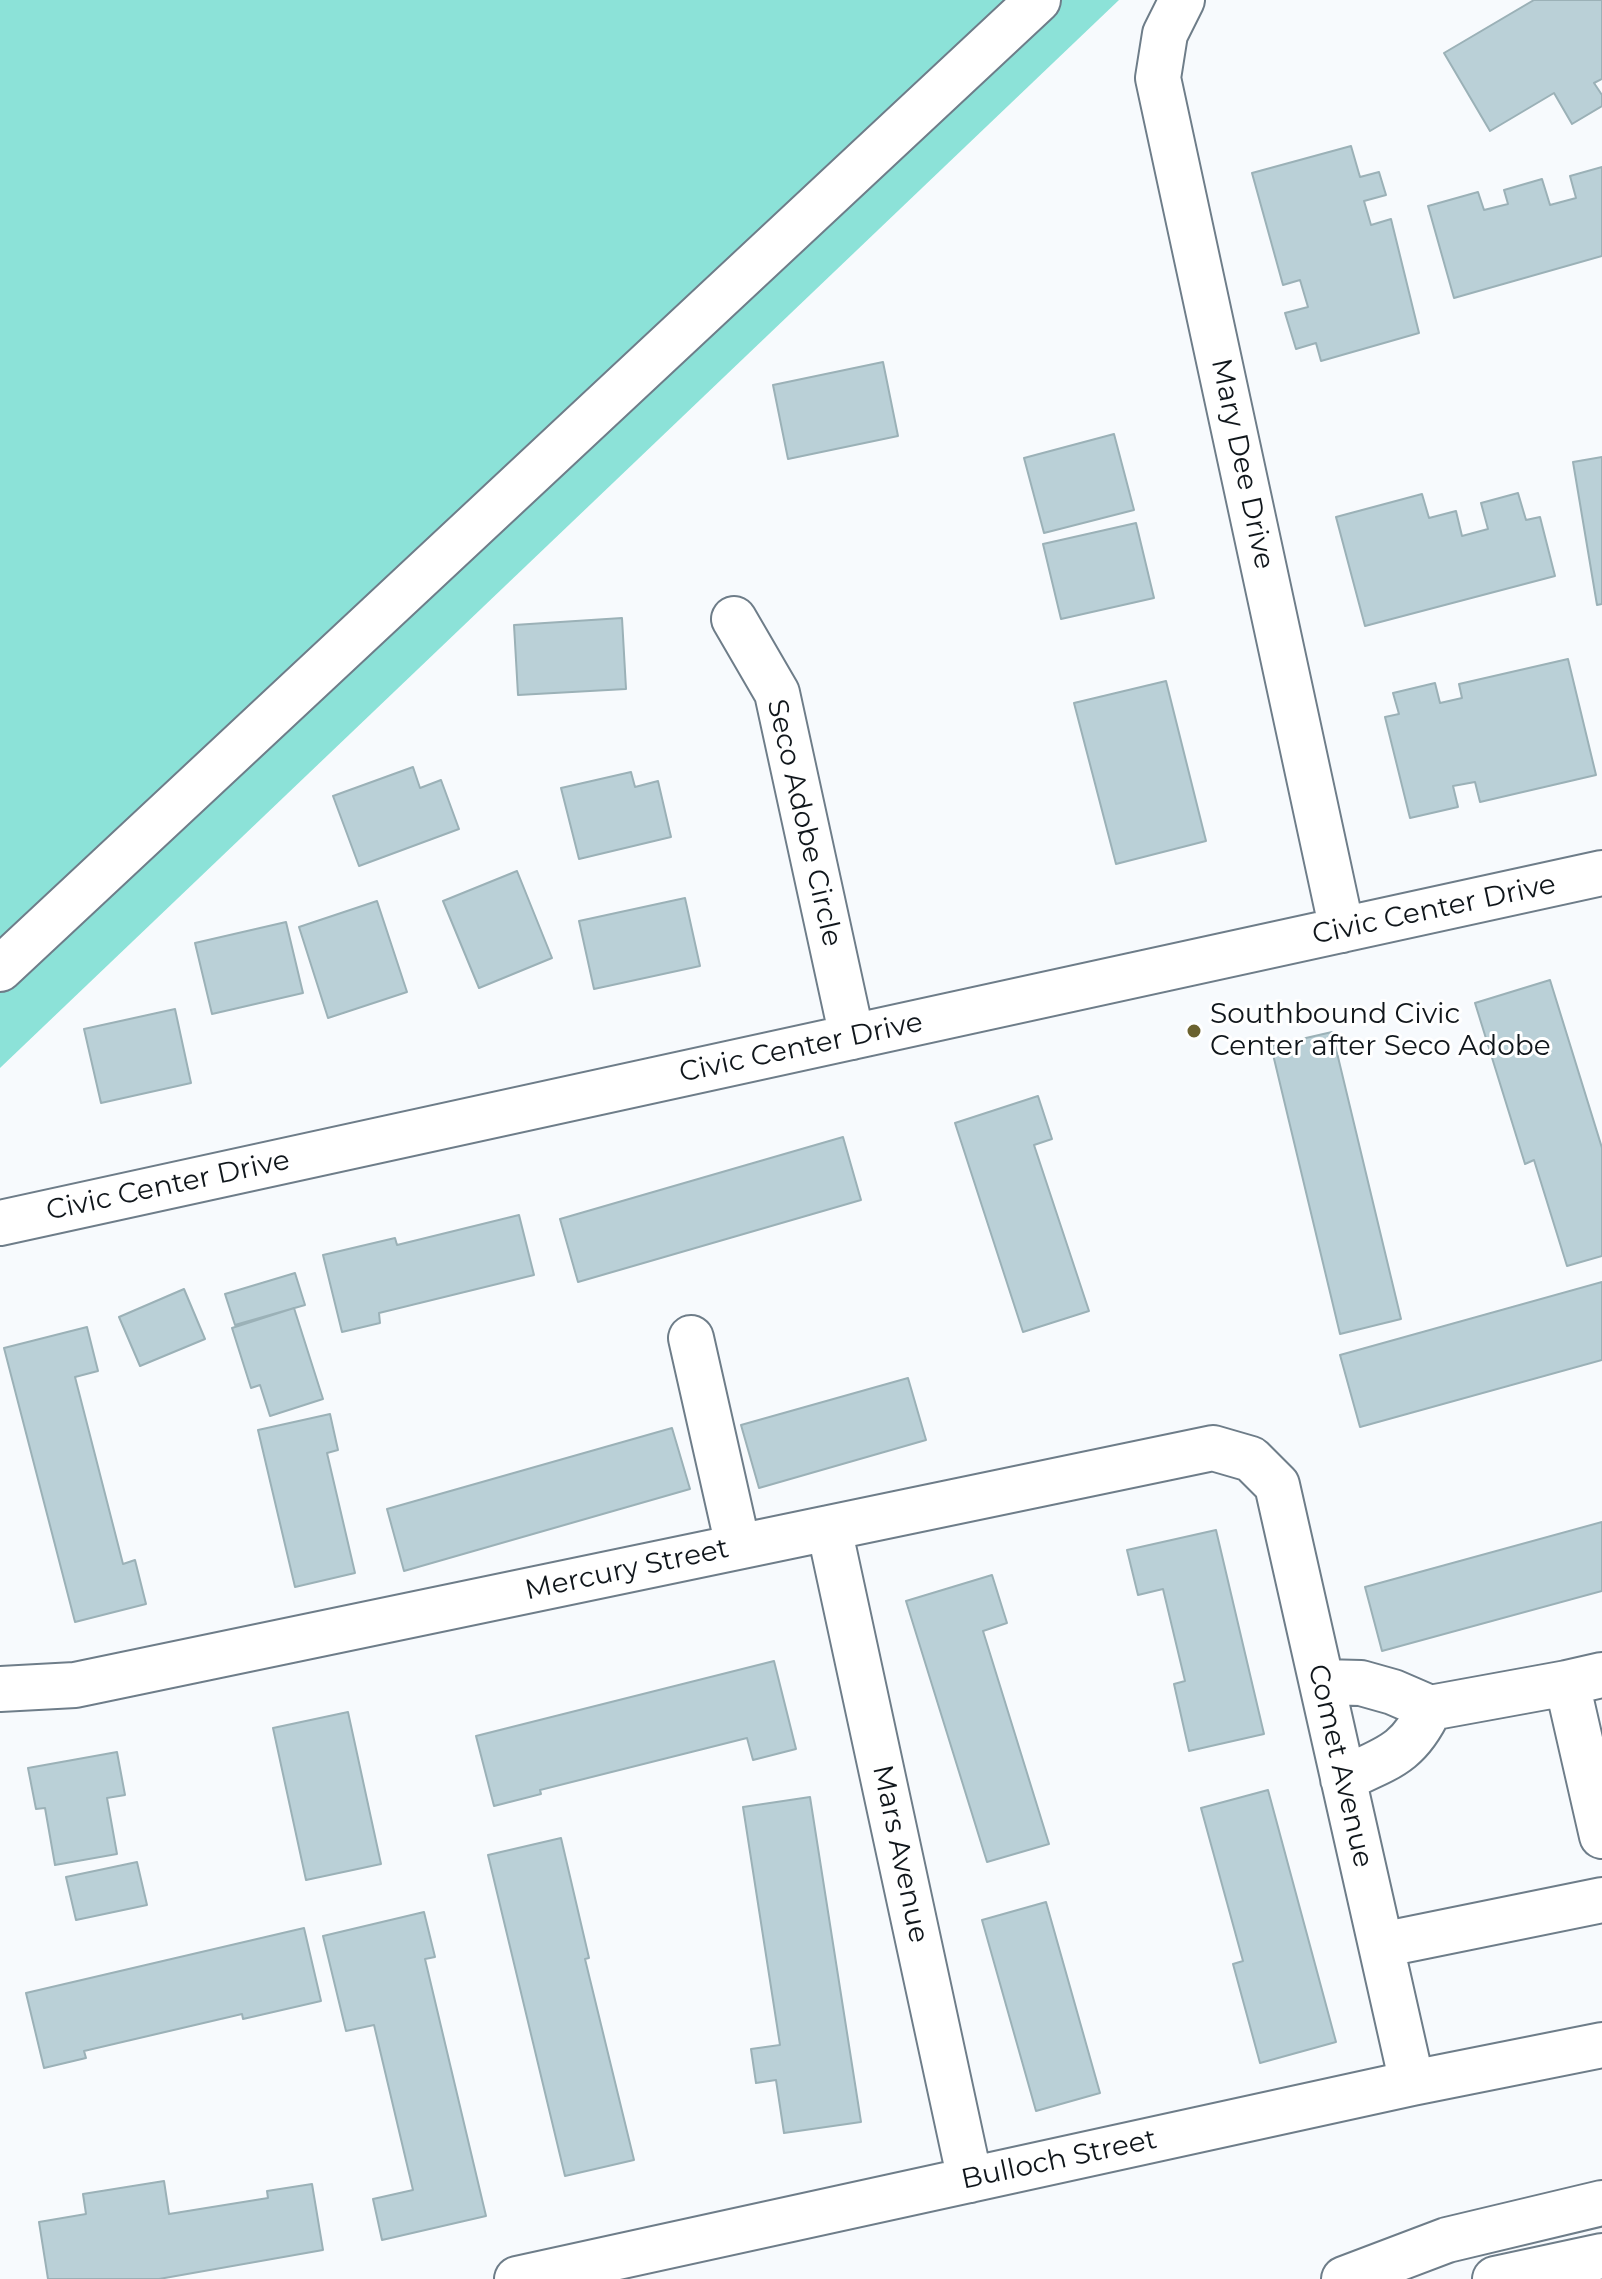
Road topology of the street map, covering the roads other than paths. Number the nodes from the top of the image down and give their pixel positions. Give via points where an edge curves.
1 (1038, 0) edge
2 (1182, 0) edge
3 (734, 619) dead end
4 (1602, 873) edge
5 (1342, 930) junction
6 (0, 969) edge
7 (852, 1037) junction
8 (0, 1223) edge
9 (691, 1338) dead end
10 (1251, 1459) joint
11 (829, 1528) junction
12 (738, 1546) junction
13 (1584, 1679) edge
14 (1322, 1682) junction
15 (0, 1689) edge
16 (1430, 1708) junction
17 (1343, 1779) junction
18 (1602, 1836) edge
19 (1602, 1900) edge
20 (1381, 1945) junction
21 (1602, 2045) edge
22 (1412, 2083) junction
23 (970, 2180) junction
24 (1602, 2203) edge
25 (1602, 2256) edge
26 (517, 2279) edge
27 (1344, 2279) edge
28 (1495, 2279) edge

1 - 6 main road
2 - 5 main road, Mary Dee Drive via 1165,34 1158,78
3 - 7 main road, Seco Adobe Circle via 777,693
4 - 5 main road, Civic Center Drive
5 - 7 main road, Civic Center Drive
7 - 8 main road, Civic Center Drive
9 - 12 main road
10 - 11 main road, Mercury Street via 1213,1448
10 - 14 main road, Comet Avenue via 1277,1485
11 - 12 main road, Mercury Street
11 - 23 main road, Mars Avenue
12 - 15 main road, Mercury Street via 75,1685
13 - 16 main road
13 - 18 main road
14 - 16 main road via 1361,1683
14 - 17 main road, Comet Avenue
16 - 17 main road via 1417,1735 1398,1753
17 - 20 main road, Comet Avenue
19 - 20 main road
20 - 22 main road, Comet Avenue
21 - 22 main road, Bulloch Street
22 - 23 main road, Bulloch Street
23 - 26 main road, Bulloch Street
24 - 27 main road via 1447,2240
25 - 28 main road

